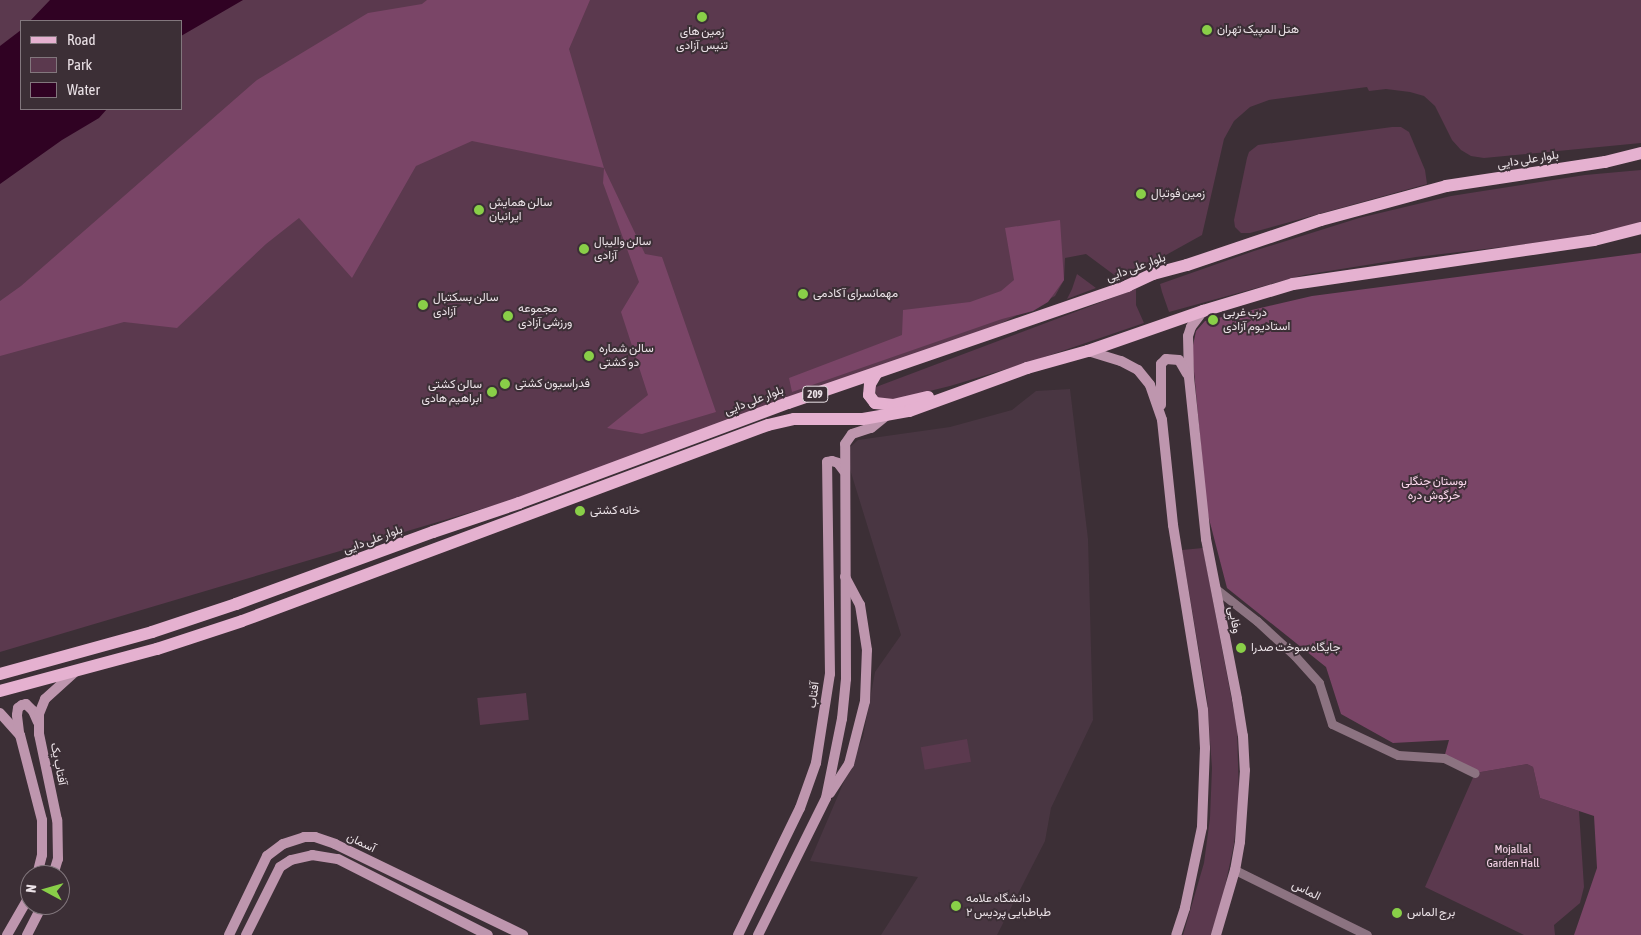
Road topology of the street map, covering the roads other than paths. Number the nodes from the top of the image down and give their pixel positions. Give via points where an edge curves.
1 (1641, 153) edge
2 (1605, 162) junction
3 (1641, 162) edge
4 (1641, 228) edge
5 (1203, 310) junction
6 (1088, 351) junction
7 (876, 374) junction
8 (1189, 377) junction
9 (970, 389) junction
10 (886, 416) junction
11 (1162, 420) junction
12 (844, 471) junction
13 (844, 575) junction
14 (1216, 589) junction
15 (76, 671) junction
16 (0, 674) edge
17 (0, 691) edge
18 (0, 713) edge
19 (39, 726) junction
20 (20, 735) junction
21 (1475, 773) dead end
22 (825, 800) junction
23 (40, 865) edge
24 (56, 865) edge
25 (1235, 870) junction
26 (20, 912) edge
27 (37, 915) edge
28 (7, 935) edge
29 (27, 935) edge
30 (229, 935) edge
31 (246, 935) edge
32 (488, 935) edge
33 (523, 935) edge
34 (738, 935) edge
35 (758, 935) edge
36 (1176, 935) edge
37 (1216, 935) edge
38 (1367, 935) edge

1 - 2 main road, بلوار علی دایی / 209
2 - 3 main road
2 - 7 main road, بلوار علی دایی / 209 via 1446,186 1321,220 1153,274 1120,289
4 - 5 main road, 209 via 1594,240 1293,284
5 - 6 main road, 209
5 - 8 street, وفایی via 1188,336
6 - 9 main road, 209 via 1027,368
6 - 11 street via 1138,370 1150,385
7 - 9 main road via 870,384 869,395 882,406
7 - 16 main road, بلوار علی دایی / 209 via 236,604 152,632
8 - 11 street via 1179,360 1166,359 1161,364
8 - 14 street, وفایی via 1202,511
9 - 10 main road, 209
10 - 12 street via 871,428 852,434 845,444
10 - 15 main road, 209 via 794,420 768,425 242,621
11 - 36 street via 1173,525 1204,710 1206,748 1202,827
12 - 13 street
12 - 34 street, آفتاب via 838,463 827,462 830,674 816,763 800,808
13 - 22 street via 846,679 842,719
13 - 22 street via 860,605 867,650 865,701 849,764
14 - 21 street via 1295,656 1318,683 1332,724 1398,755 1444,758
14 - 25 street, وفایی via 1244,736 1244,807
15 - 17 main road, 209
15 - 19 street, آفتاب یک via 44,699
18 - 20 street
19 - 20 street via 33,711 26,704 22,705 17,715
19 - 24 street, آفتاب یک via 57,820
20 - 23 street via 42,820
22 - 35 street
25 - 37 street, وفایی
25 - 38 street, الماس
26 - 28 street
27 - 29 street
30 - 33 street, آسمان via 268,856 283,844 304,836 335,844
31 - 32 street, آسمان via 280,867 291,860 312,855 338,859

